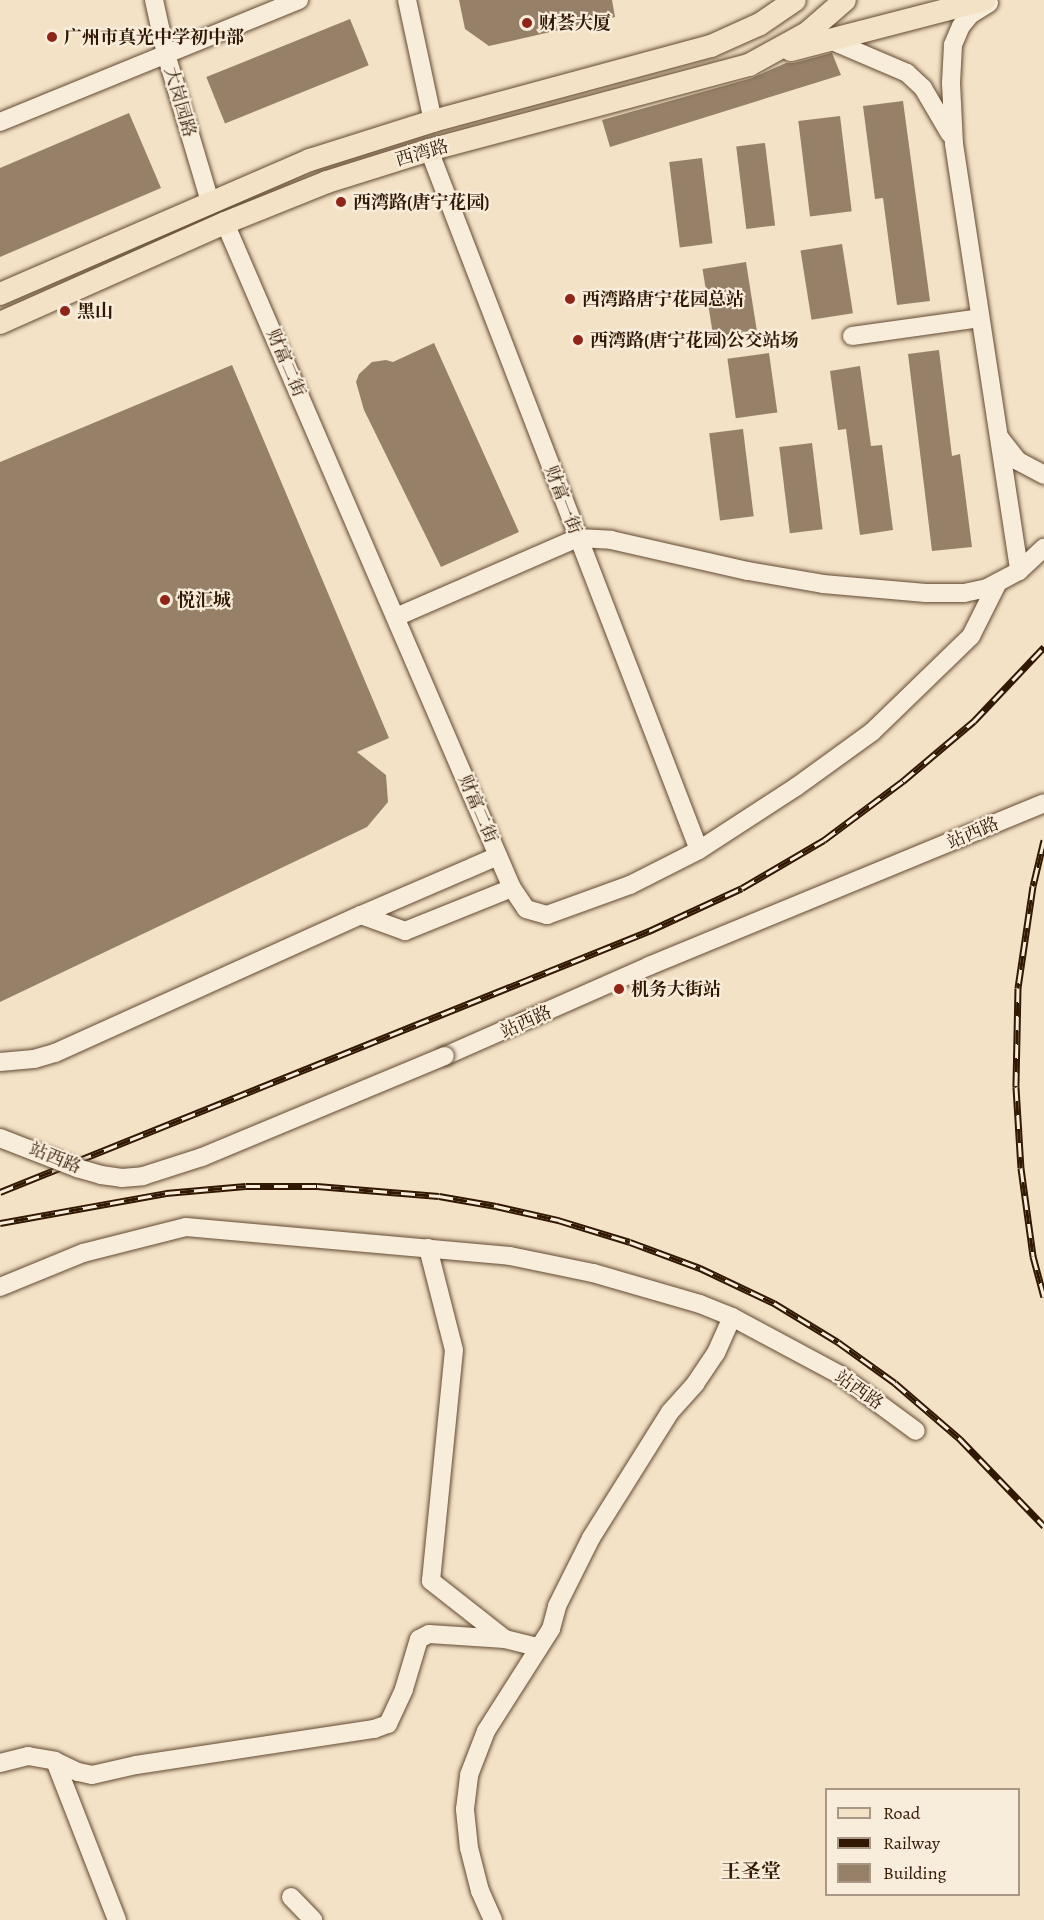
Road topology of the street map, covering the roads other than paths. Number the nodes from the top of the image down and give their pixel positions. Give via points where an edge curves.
1 (154, 0) edge
2 (299, 0) edge
3 (407, 0) edge
4 (795, 0) edge
5 (845, 0) edge
6 (985, 0) edge
7 (993, 0) edge
8 (830, 40) junction
9 (166, 54) junction
10 (772, 55) junction
11 (433, 121) junction
12 (0, 122) edge
13 (954, 144) junction
14 (429, 150) junction
15 (210, 202) junction
16 (225, 223) junction
17 (0, 294) edge
18 (980, 318) junction
19 (0, 322) edge
20 (852, 336) dead end
21 (998, 434) junction
22 (1044, 475) edge
23 (578, 538) junction
24 (1044, 548) edge
25 (1019, 571) junction
26 (998, 582) junction
27 (396, 618) junction
28 (1044, 802) edge
29 (699, 850) junction
30 (498, 856) junction
31 (512, 888) junction
32 (361, 915) junction
33 (0, 1062) edge
34 (0, 1138) edge
35 (428, 1248) junction
36 (0, 1287) edge
37 (732, 1317) junction
38 (916, 1431) dead end
39 (505, 1639) junction
40 (538, 1647) junction
41 (55, 1761) junction
42 (0, 1763) edge
43 (291, 1897) dead end
44 (117, 1920) edge
45 (313, 1920) edge
46 (493, 1920) edge

1 - 9 street, 大岗园路
2 - 9 street
3 - 11 street
4 - 11 main road, 西湾路 via 760,24 711,46
5 - 10 main road, 西湾路 via 807,33
6 - 8 main road
7 - 13 street via 970,15 953,45
8 - 10 main road
8 - 13 street via 906,73 923,88
9 - 12 street
9 - 15 street, 大岗园路
10 - 14 main road, 西湾路 via 720,74
11 - 15 main road, 西湾路 via 310,160
13 - 18 street
14 - 16 main road, 西湾路 via 327,182
14 - 23 street, 财富一街
15 - 17 main road, 西湾路
16 - 19 main road, 西湾路
16 - 27 street, 财富二街
18 - 20 street
18 - 21 street
21 - 22 street via 1018,461
21 - 25 street
23 - 26 street via 611,540 759,573 873,590 964,593
23 - 27 street
23 - 29 street, 财富一街
24 - 25 street
25 - 26 street
26 - 29 street, 财富二街 via 971,636 872,732
27 - 30 street, 财富二街
28 - 34 street, 站西路, bridge via 202,1157 143,1176 101,1175
29 - 31 street, 财富二街 via 630,885 547,915 526,909
30 - 31 street, 财富二街
30 - 32 street
31 - 32 street via 405,931
32 - 33 street via 55,1053
35 - 36 street, 站西路 via 186,1227 83,1253
35 - 37 street, 站西路 via 510,1256 593,1273
35 - 39 street via 454,1350 431,1581
37 - 38 street, 站西路 via 840,1375
37 - 40 street via 716,1353 670,1412 591,1538 557,1606 551,1629
39 - 40 street
39 - 41 street via 429,1634 419,1639 404,1689 388,1724 374,1729 92,1775 78,1773
40 - 46 street via 486,1731 469,1775 465,1809 469,1848 480,1891
41 - 42 street via 28,1756
41 - 44 street
43 - 45 street

